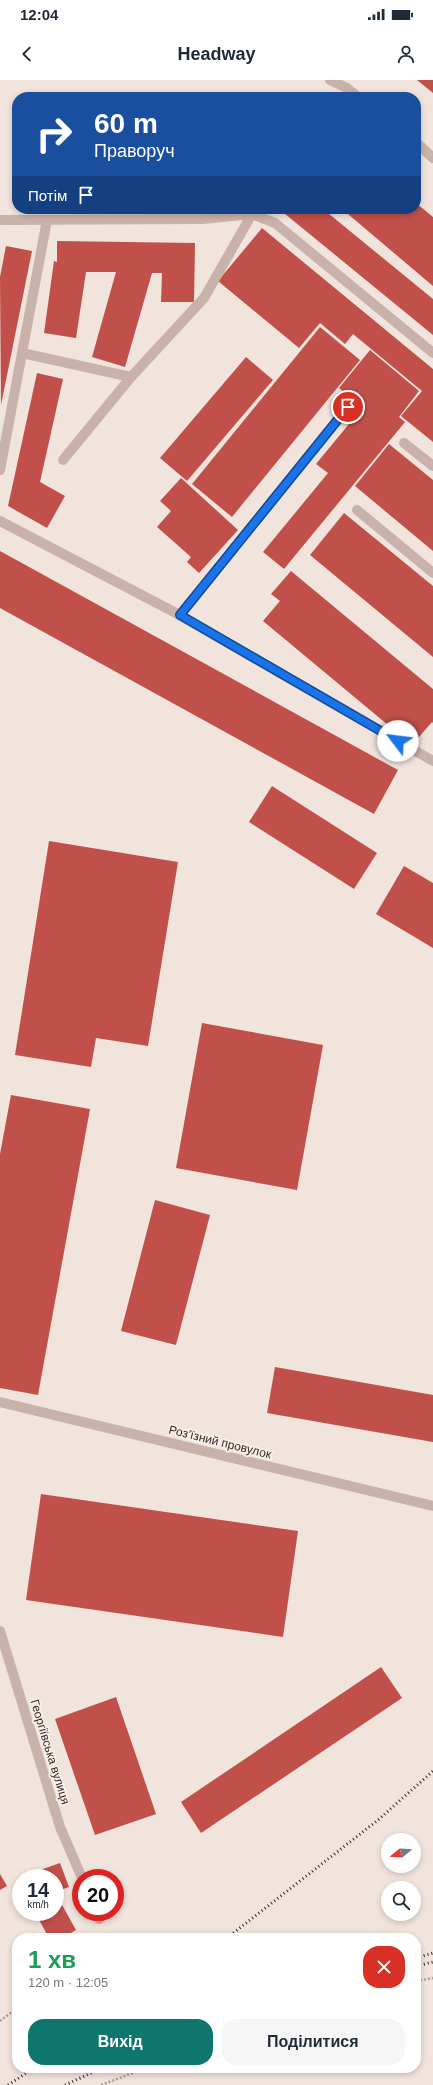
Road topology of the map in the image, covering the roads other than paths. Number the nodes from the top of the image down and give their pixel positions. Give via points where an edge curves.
1 (330, 80) edge
2 (352, 92) edge
3 (421, 147) edge
4 (433, 158) edge
5 (252, 214) junction
6 (0, 220) edge
7 (47, 220) junction
8 (433, 353) edge
9 (22, 354) junction
10 (131, 377) junction
11 (348, 407) dead end
12 (404, 443) dead end
13 (63, 460) dead end
14 (433, 466) edge
15 (0, 470) edge
16 (357, 510) dead end
17 (0, 520) edge
18 (433, 573) edge
19 (180, 615) junction
20 (433, 761) edge
21 (0, 1402) edge
22 (433, 1506) edge
23 (0, 1631) edge
24 (78, 1869) edge

1 - 2 street
3 - 4 street
5 - 7 street via 203,219
5 - 8 street via 275,223
5 - 10 street via 204,298
6 - 7 street
7 - 9 street
9 - 10 street
9 - 15 street
10 - 13 street
11 - 19 street
12 - 14 street
16 - 18 street
17 - 19 street
19 - 20 street
21 - 22 street, Роз’їзний провулок
23 - 24 street, Георгіївська вулиця via 60,1828

